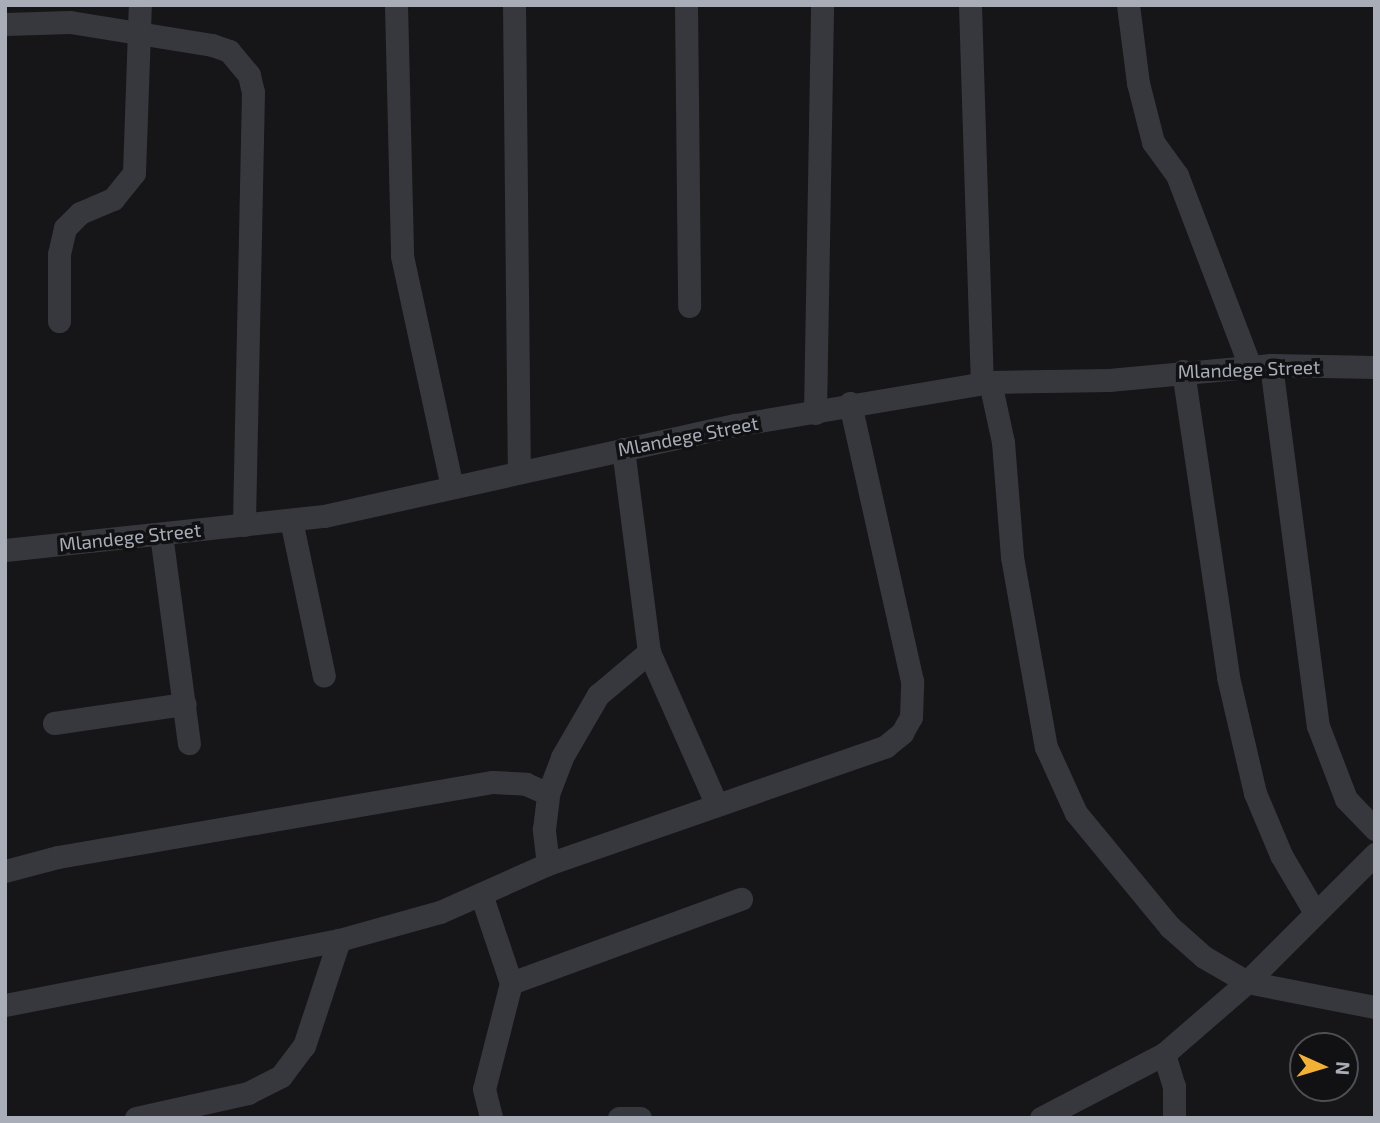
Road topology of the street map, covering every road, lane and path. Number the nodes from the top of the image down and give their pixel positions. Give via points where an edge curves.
1 (140, 5) edge
2 (396, 5) edge
3 (514, 5) edge
4 (686, 5) edge
5 (822, 5) edge
6 (970, 5) edge
7 (1128, 5) edge
8 (5, 24) edge
9 (139, 30) junction
10 (690, 306) dead end
11 (60, 321) dead end
12 (1261, 366) junction
13 (1375, 367) edge
14 (1183, 371) junction
15 (986, 383) junction
16 (850, 403) junction
17 (815, 413) junction
18 (623, 449) junction
19 (519, 472) junction
20 (452, 487) junction
21 (291, 520) junction
22 (244, 525) junction
23 (160, 534) junction
24 (5, 550) edge
25 (649, 652) junction
26 (324, 676) dead end
27 (185, 704) junction
28 (54, 723) dead end
29 (189, 743) dead end
30 (548, 794) junction
31 (716, 803) junction
32 (1375, 829) edge
33 (1375, 854) edge
34 (548, 864) junction
35 (5, 871) edge
36 (481, 894) junction
37 (741, 899) dead end
38 (1314, 911) junction
39 (340, 940) junction
40 (1247, 982) junction
41 (511, 983) junction
42 (5, 1005) edge
43 (1375, 1007) edge
44 (1164, 1055) junction
45 (136, 1118) edge
46 (491, 1118) edge
47 (619, 1118) edge
48 (640, 1118) edge
49 (1041, 1118) edge
50 (1174, 1118) edge

1 - 9 street
2 - 20 street via 402,256
3 - 19 street
4 - 10 street
5 - 17 street
6 - 15 street
7 - 12 street via 1138,83 1153,142 1177,175
8 - 9 street via 70,22
9 - 11 street via 134,173 113,199 80,213 65,228 59,254
9 - 22 street via 229,51 242,61 251,83
12 - 13 street, Mlandege Street
12 - 14 street, Mlandege Street
12 - 32 street via 1318,726 1346,799
14 - 15 street, Mlandege Street via 1109,380
14 - 38 street via 1228,677 1255,793 1281,855
15 - 16 street, Mlandege Street
15 - 40 street via 1003,442 1012,557 1046,747 1057,776 1099,844 1170,927 1196,951
16 - 17 street, Mlandege Street
16 - 31 street via 912,681 911,717 902,733 869,755
17 - 18 street, Mlandege Street
18 - 19 street, Mlandege Street
18 - 25 street
19 - 20 street, Mlandege Street
20 - 21 street, Mlandege Street
21 - 22 street, Mlandege Street
21 - 26 street
22 - 23 street, Mlandege Street
23 - 24 street, Mlandege Street
23 - 27 street
25 - 30 street via 598,695 562,757
25 - 31 street
27 - 28 street
27 - 29 street
30 - 34 street via 544,829
30 - 35 street via 526,784 493,782 58,856
31 - 34 street
33 - 38 street
34 - 36 street
36 - 39 street via 440,912
36 - 41 street
37 - 41 street
38 - 40 street
39 - 42 street
39 - 45 street via 304,1046 281,1076 248,1093
40 - 43 street
40 - 44 street
41 - 46 street via 484,1089
44 - 49 street
44 - 50 street via 1174,1086
47 - 48 street

